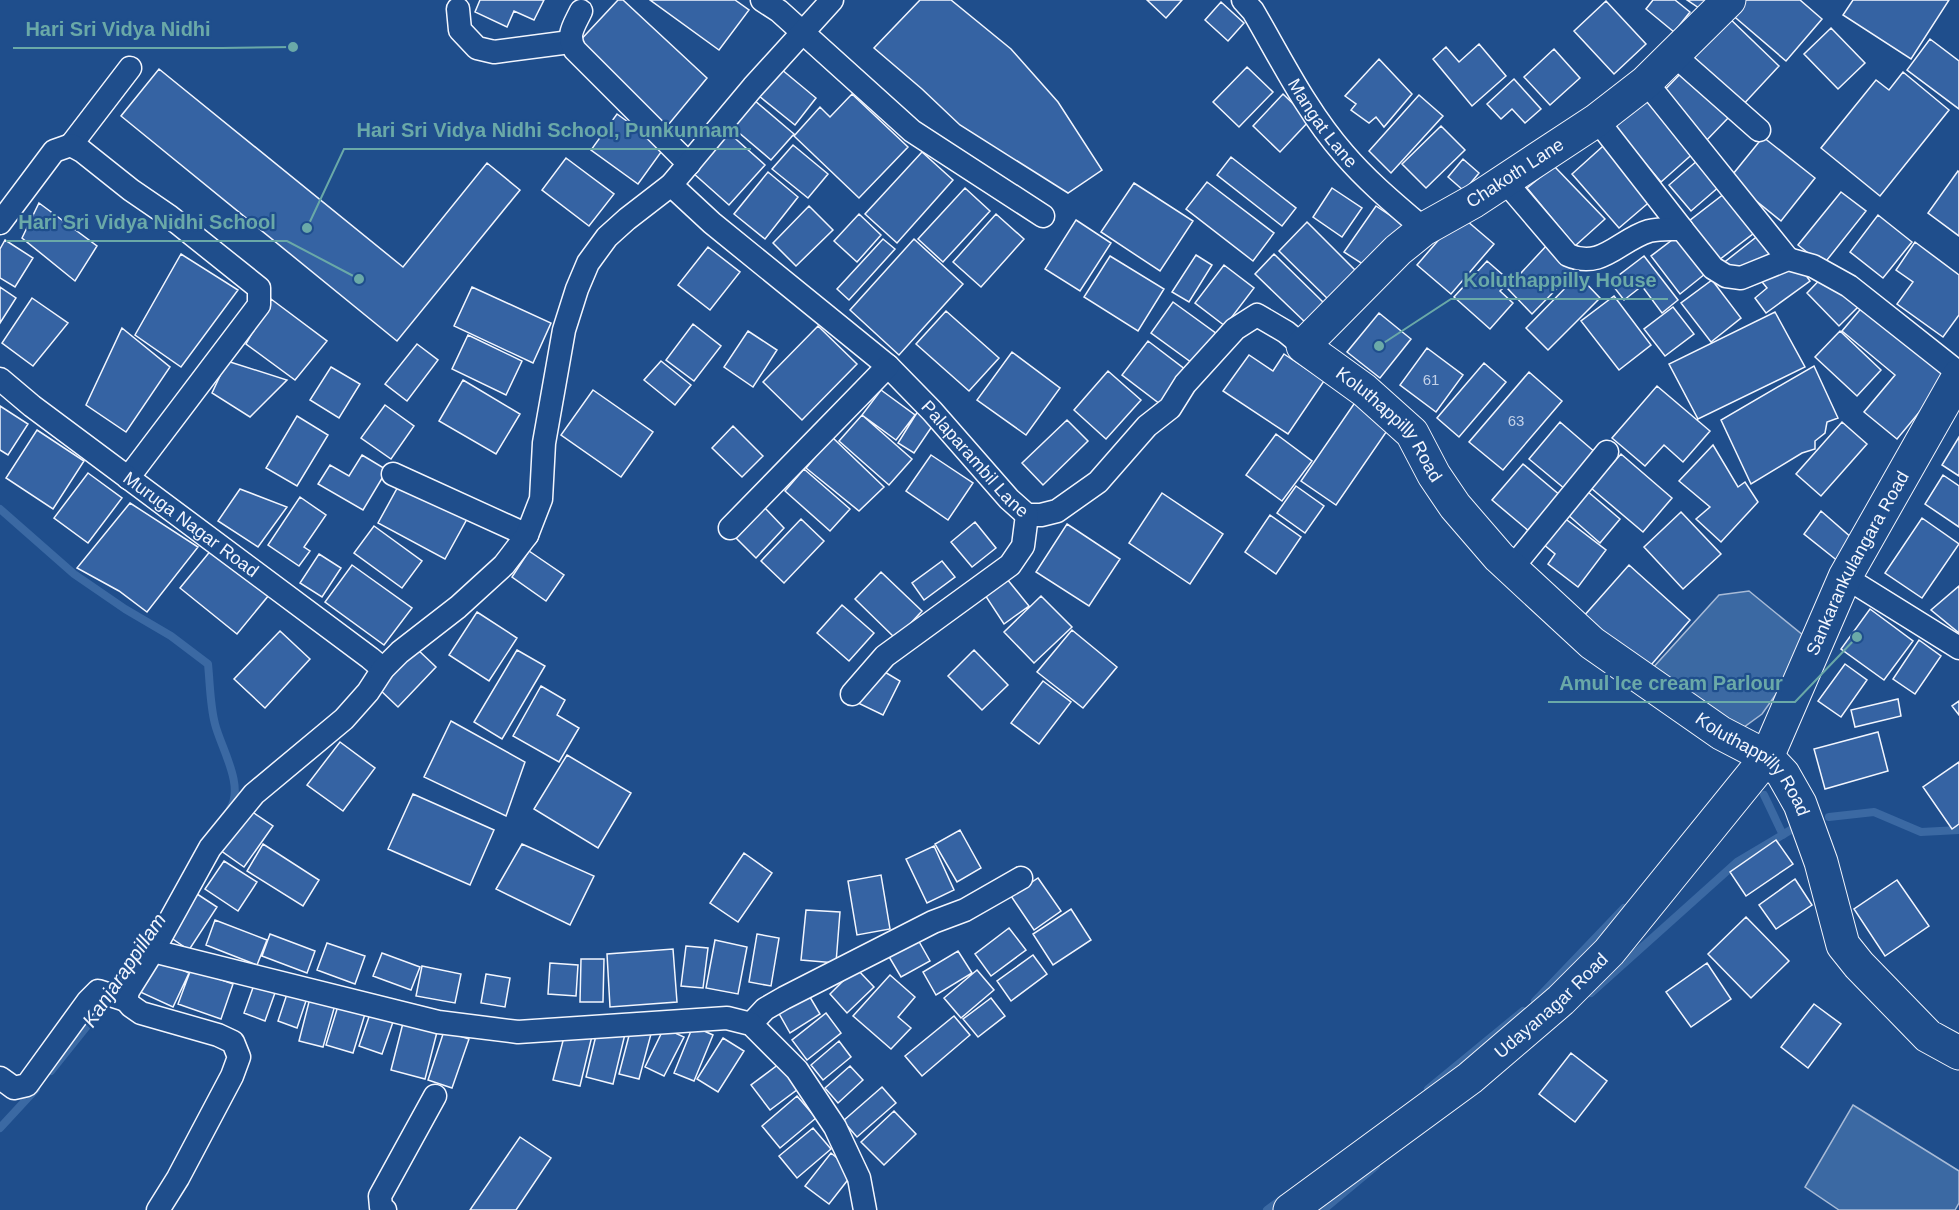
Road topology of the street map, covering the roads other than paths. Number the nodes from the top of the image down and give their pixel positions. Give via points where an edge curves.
1 (762, 0) edge
2 (832, 0) edge
3 (1729, 0) edge
4 (1254, 4) edge
5 (458, 9) dead end
6 (582, 11) dead end
7 (801, 32) junction
8 (570, 42) junction
9 (1674, 55) junction
10 (130, 68) dead end
11 (1646, 82) junction
12 (1597, 120) junction
13 (1759, 130) dead end
14 (71, 145) junction
15 (689, 164) junction
16 (1504, 180) junction
17 (671, 185) junction
18 (1043, 216) dead end
19 (0, 223) edge
20 (1424, 229) junction
21 (1682, 229) junction
22 (1788, 259) junction
23 (1303, 346) junction
24 (888, 366) junction
25 (1959, 374) edge
26 (0, 379) edge
27 (1607, 452) dead end
28 (393, 474) dead end
29 (128, 478) junction
30 (1027, 515) junction
31 (730, 528) dead end
32 (526, 535) junction
33 (1512, 568) junction
34 (1845, 577) junction
35 (1959, 648) edge
36 (383, 669) junction
37 (852, 694) dead end
38 (1767, 757) junction
39 (1022, 878) dead end
40 (153, 951) junction
41 (114, 996) junction
42 (751, 1024) junction
43 (1955, 1046) edge
44 (0, 1078) edge
45 (435, 1096) dead end
46 (158, 1210) edge
47 (385, 1210) edge
48 (865, 1210) edge
49 (1290, 1210) edge

1 - 7 street
2 - 7 street
3 - 9 street, Chakoth Lane
4 - 20 street, Mangat Lane via 1310,109 1343,154
5 - 8 street via 460,30 477,48 494,52
6 - 8 street
7 - 15 street
7 - 18 street via 912,131
8 - 15 street
9 - 11 street, Chakoth Lane
9 - 13 street
10 - 14 street
11 - 12 street, Chakoth Lane
11 - 22 street
12 - 16 street, Chakoth Lane
12 - 21 street
14 - 19 street via 54,151
14 - 29 street via 259,288 259,305
15 - 17 street
16 - 20 street, Chakoth Lane
16 - 21 street via 1568,255 1580,260 1595,259 1649,231
17 - 24 street, Palaparambil Lane
17 - 32 street via 607,237 588,263 577,289 564,330 544,444 541,499
20 - 23 street, Chakoth Lane
21 - 22 street via 1713,268 1726,276 1741,278
22 - 25 street via 1813,266 1849,286
23 - 30 street, Palaparambil Lane via 1257,315 1235,329 1185,384 1170,408 1147,426 1098,482 1057,511
23 - 33 street, Koluthappilly Road via 1364,390 1412,433 1455,506
24 - 30 street, Palaparambil Lane
24 - 31 street
25 - 34 street, Sankarankulangara Road
26 - 29 street, Muruga Nagar Road
27 - 33 street
28 - 32 street
29 - 36 street, Muruga Nagar Road
30 - 37 street via 1023,546 1010,565 885,656
32 - 36 street via 504,566
33 - 38 street, Koluthappilly Road via 1592,643 1721,733
34 - 35 street
34 - 38 street, Sankarankulangara Road
36 - 40 street via 344,719 254,794 210,848
38 - 43 street, Koluthappilly Road via 1783,774 1800,804 1821,861 1843,945 1928,1036
38 - 49 street, Udayanagar Road via 1609,952 1561,1000 1470,1078
39 - 42 street via 784,998 765,1009
40 - 41 street via 128,991
40 - 42 street via 438,1022 518,1032 728,1018
41 - 44 street via 88,1001 27,1085 14,1088
41 - 46 street via 141,1013 233,1042 239,1057
42 - 48 street via 797,1071 835,1127 859,1178
45 - 47 street via 380,1196

